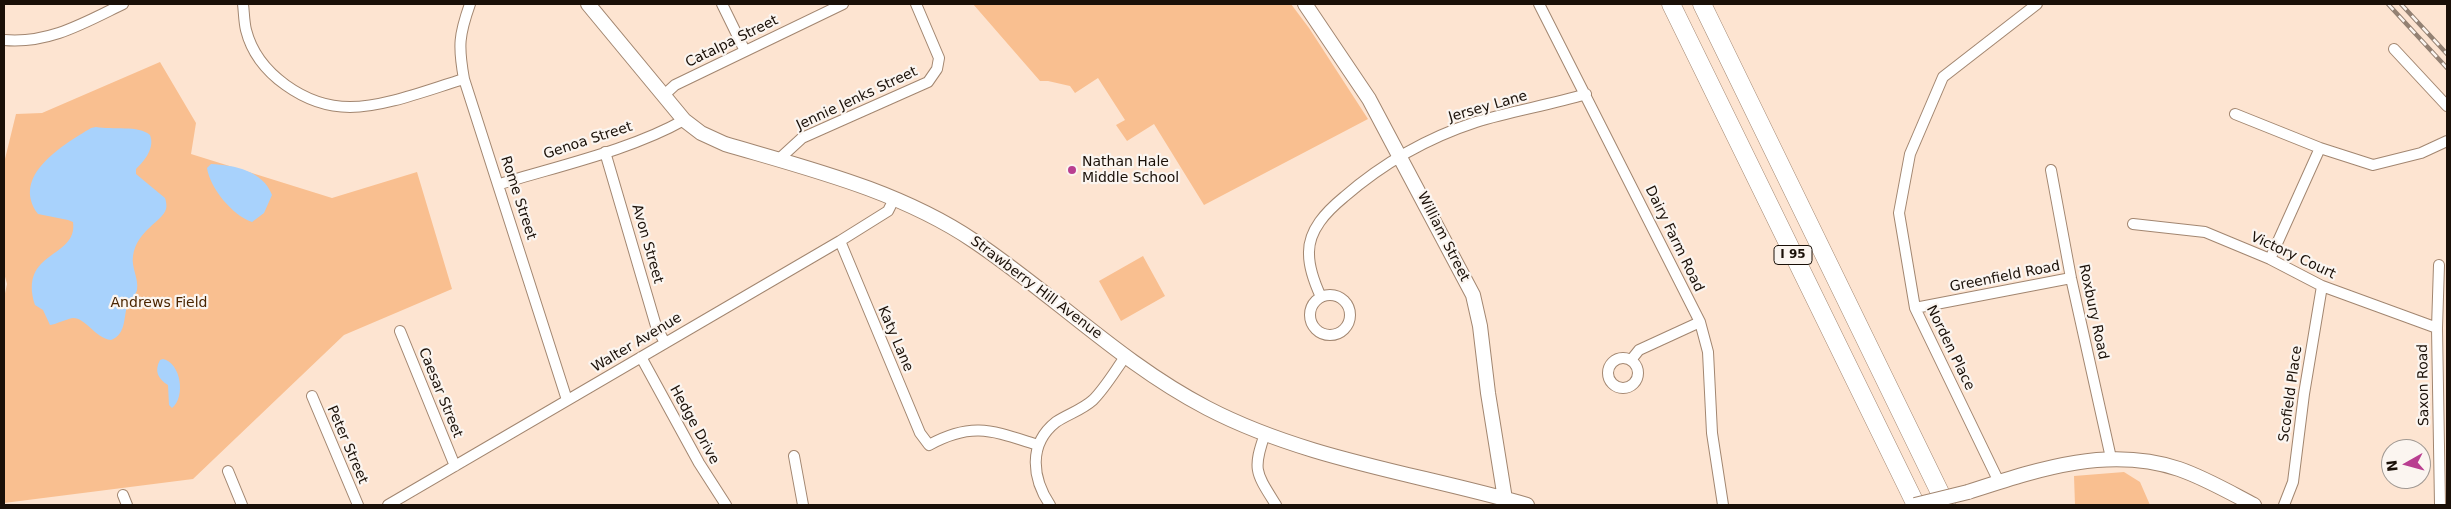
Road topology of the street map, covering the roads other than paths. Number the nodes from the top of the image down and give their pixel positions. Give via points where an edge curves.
1 (123, 4) edge
2 (243, 4) edge
3 (470, 4) edge
4 (588, 4) edge
5 (722, 4) edge
6 (843, 4) edge
7 (916, 4) edge
8 (1305, 4) edge
9 (1539, 4) edge
10 (1671, 4) edge
11 (1702, 4) edge
12 (2037, 4) edge
13 (4, 40) edge
14 (2394, 49) dead end
15 (745, 51) junction
16 (464, 79) junction
17 (1586, 94) junction
18 (663, 96) junction
19 (2447, 106) edge
20 (2235, 114) dead end
21 (684, 120) junction
22 (2447, 141) edge
23 (2320, 148) junction
24 (605, 152) junction
25 (1401, 157) junction
26 (778, 160) junction
27 (2051, 170) dead end
28 (500, 184) junction
29 (894, 199) junction
30 (2133, 224) dead end
31 (840, 241) junction
32 (2270, 259) junction
33 (2439, 265) dead end
34 (2071, 278) junction
35 (2322, 286) junction
36 (1321, 297) dead end
37 (1915, 308) junction
38 (1700, 322) junction
39 (2437, 328) junction
40 (400, 331) dead end
41 (665, 343) junction
42 (1125, 356) junction
43 (641, 357) junction
44 (1631, 360) dead end
45 (312, 396) dead end
46 (567, 400) junction
47 (1265, 434) junction
48 (1038, 445) junction
49 (794, 456) dead end
50 (2111, 458) junction
51 (455, 466) junction
52 (228, 471) dead end
53 (1999, 482) junction
54 (1505, 499) junction
55 (242, 505) edge
56 (358, 505) edge
57 (388, 505) edge
58 (726, 505) edge
59 (803, 505) edge
60 (1050, 505) edge
61 (1276, 505) edge
62 (1528, 505) edge
63 (1723, 505) edge
64 (1915, 505) edge
65 (1946, 505) edge
66 (2254, 505) edge
67 (2284, 505) edge
68 (2440, 505) edge

1 - 13 street via 53,36
2 - 16 street via 246,30 254,51 289,89 318,103 350,107 382,102
3 - 16 street, Rome Street via 458,49
4 - 18 main road, Strawberry Hill Avenue
5 - 15 street
6 - 15 street, Catalpa Street
7 - 26 street, Jennie Jenks Street via 939,58 937,69 928,82 802,138
8 - 25 main road, William Street via 1359,82
9 - 17 street, Dairy Farm Road
10 - 64 highway, I 95
11 - 65 highway, I 95
12 - 37 street, Norden Place via 1943,76 1910,154 1899,213
14 - 19 street
15 - 18 street, Catalpa Street via 674,85
16 - 28 street, Rome Street
17 - 25 street, Jersey Lane via 1476,122 1437,136
17 - 38 street, Dairy Farm Road
18 - 21 main road, Strawberry Hill Avenue
20 - 23 street
21 - 24 street, Genoa Street via 669,129
21 - 26 main road, Strawberry Hill Avenue via 725,144
22 - 23 street via 2421,153 2373,165
23 - 32 street
24 - 28 street, Genoa Street
24 - 41 street, Avon Street via 656,326
25 - 36 street, Jersey Lane via 1367,177 1322,217 1314,230 1308,253
25 - 54 main road, William Street via 1473,295
26 - 29 main road, Strawberry Hill Avenue
27 - 34 street, Roxbury Road
28 - 46 street, Rome Street
29 - 31 street, Walter Avenue via 888,211
29 - 42 main road, Strawberry Hill Avenue via 941,220 974,241
30 - 32 street, Victory Court via 2205,232
31 - 41 street, Walter Avenue
31 - 48 street, Katy Lane via 920,433 929,445 951,434 972,429 1000,433
32 - 35 street, Victory Court
33 - 39 street, Saxon Road
34 - 37 street, Greenfield Road
34 - 50 street, Roxbury Road
35 - 39 street, Victory Court
35 - 67 street, Scofield Place via 2293,482
37 - 53 street, Norden Place
38 - 44 street via 1639,350
38 - 63 street, Dairy Farm Road via 1708,352 1712,433
39 - 68 street, Saxon Road
40 - 51 street, Caesar Street
41 - 43 street, Walter Avenue
42 - 47 main road, Strawberry Hill Avenue via 1175,392
42 - 48 street via 1093,400 1057,422
43 - 46 street, Walter Avenue
43 - 58 street, Hedge Drive via 699,464
45 - 56 street, Peter Street
46 - 51 street, Walter Avenue
47 - 54 main road, Strawberry Hill Avenue via 1315,451
47 - 61 street via 1256,468
48 - 60 street via 1036,480
49 - 59 street
50 - 53 main road via 2075,462
50 - 66 main road via 2139,460 2180,470
51 - 57 street, Walter Avenue
52 - 55 street
53 - 64 main road, bridge
54 - 62 main road, Strawberry Hill Avenue

